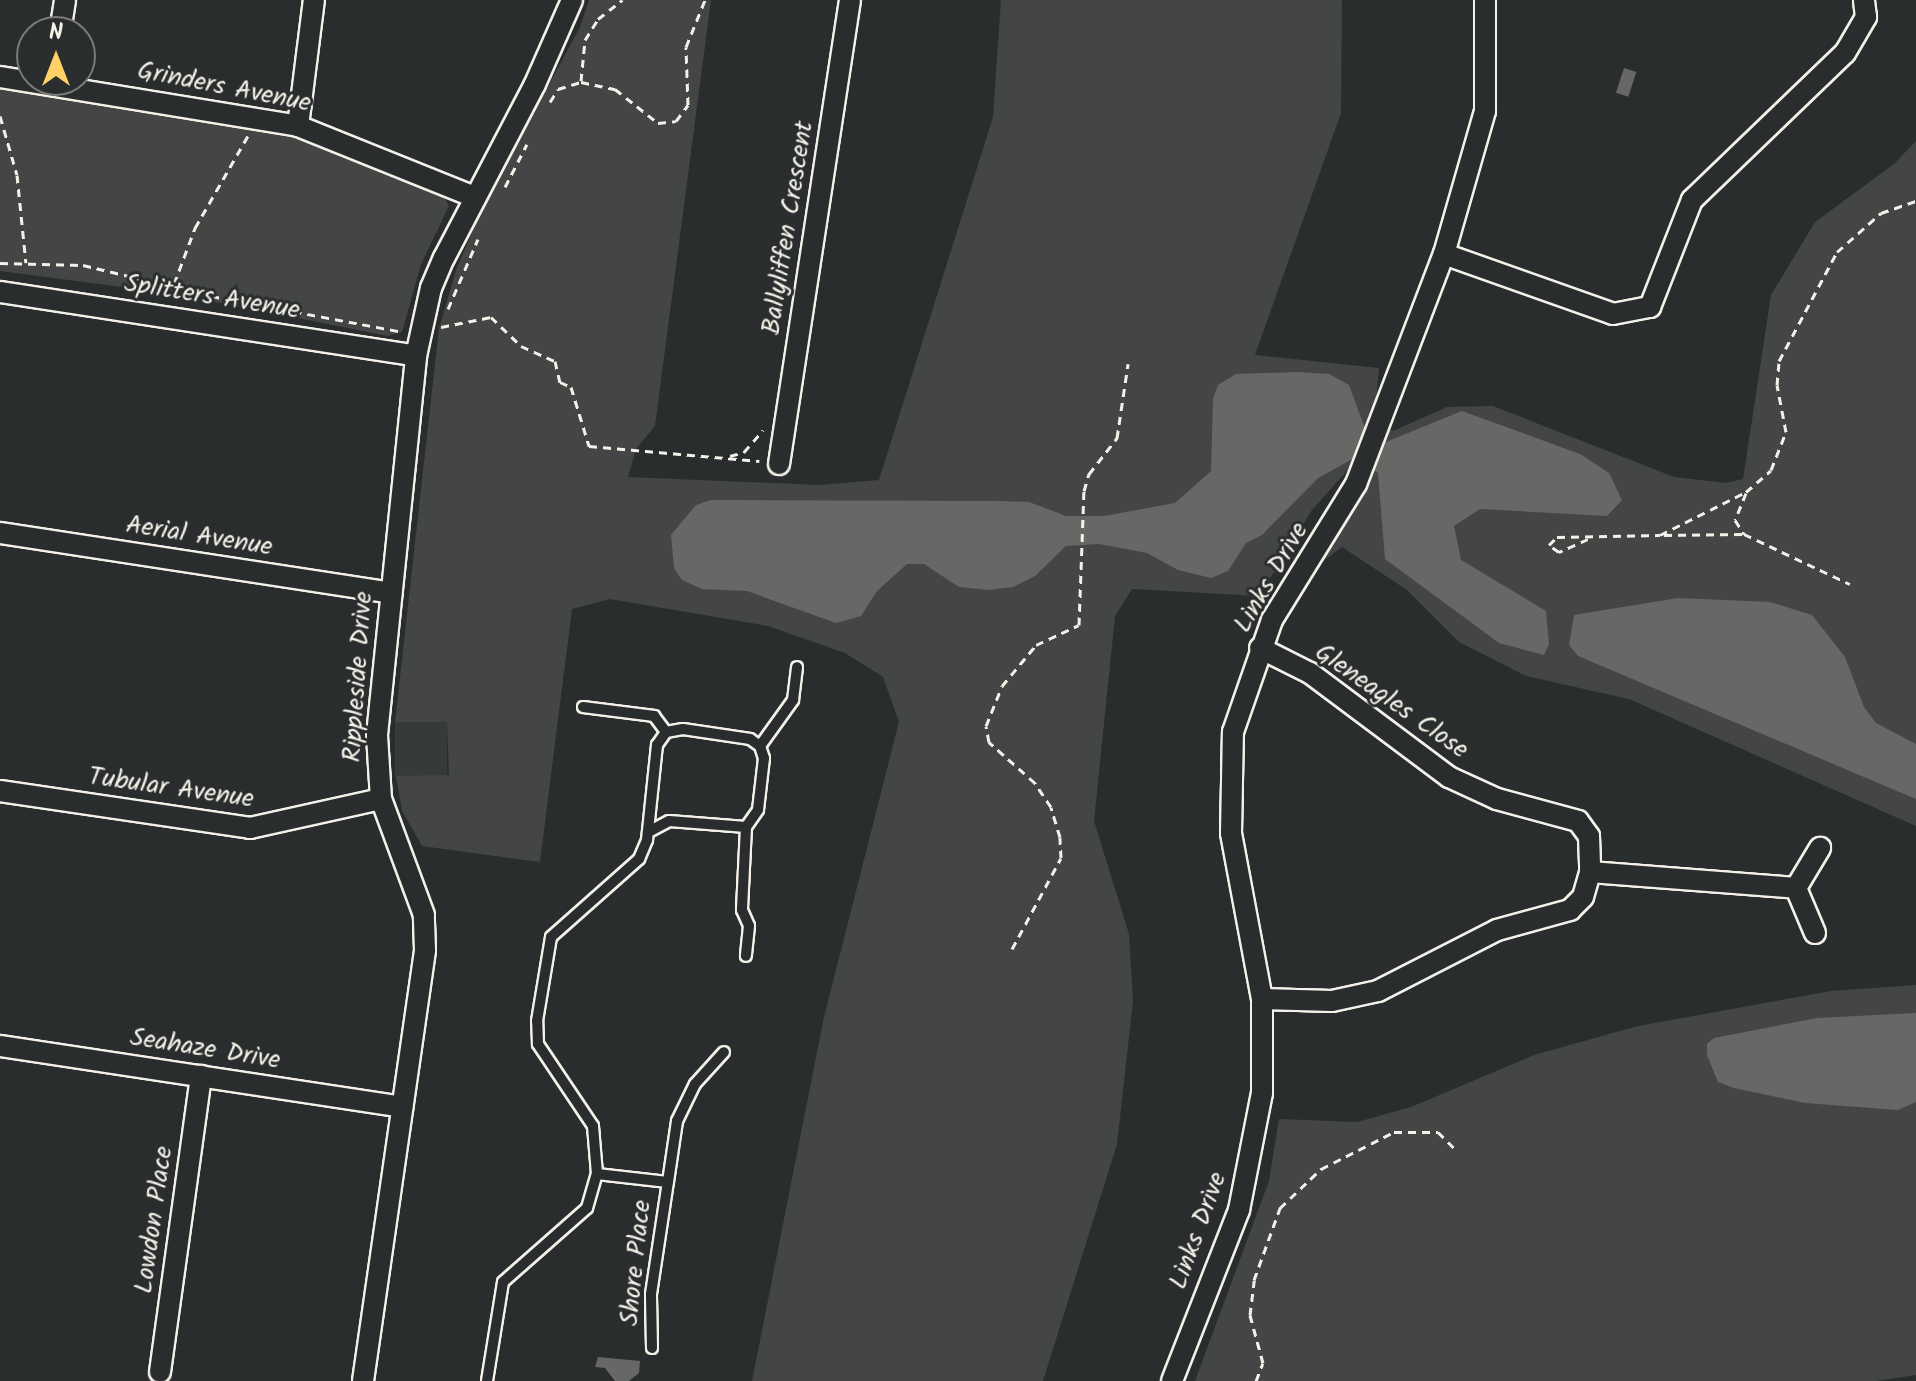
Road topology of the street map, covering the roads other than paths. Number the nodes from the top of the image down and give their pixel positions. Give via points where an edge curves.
1 (312, 0) edge
2 (572, 0) edge
3 (850, 0) edge
4 (1485, 0) edge
5 (1864, 0) edge
6 (96, 90) edge
7 (298, 126) junction
8 (475, 197) junction
9 (1444, 254) junction
10 (0, 292) edge
11 (418, 345) junction
12 (779, 464) road end
13 (0, 533) edge
14 (391, 593) junction
15 (1260, 648) junction
16 (797, 667) dead end
17 (583, 707) dead end
18 (666, 732) junction
19 (760, 746) junction
20 (0, 791) edge
21 (381, 799) junction
22 (746, 827) junction
23 (648, 832) junction
24 (1820, 848) dead end
25 (1590, 872) junction
26 (1796, 888) junction
27 (1815, 933) dead end
28 (746, 956) dead end
29 (1262, 999) junction
30 (0, 1046) edge
31 (724, 1052) dead end
32 (201, 1076) junction
33 (402, 1107) junction
34 (597, 1174) junction
35 (668, 1182) junction
36 (652, 1348) dead end
37 (160, 1372) dead end
38 (363, 1381) edge
39 (487, 1381) edge
40 (1172, 1381) edge

1 - 7 street
2 - 8 street, Rippleside Drive
3 - 12 street, Ballyliffen Crescent
4 - 9 street, Links Drive via 1485,111
5 - 9 street via 1866,17 1845,53 1692,200 1650,307 1613,314
6 - 7 street, Grinders Avenue
7 - 8 street, Grinders Avenue
8 - 11 street, Rippleside Drive via 431,288
9 - 15 street, Links Drive via 1356,484 1283,600
10 - 11 street, Splitters Avenue via 178,319
11 - 14 street, Rippleside Drive
13 - 14 street, Aerial Avenue
14 - 21 street, Rippleside Drive via 377,735
15 - 25 street, Gleneagles Close via 1310,673 1449,777 1497,799 1578,821 1589,836
15 - 29 street, Links Drive via 1233,732 1230,782 1231,833
16 - 19 lane via 793,700
17 - 18 lane via 654,716
18 - 19 lane via 683,729 750,739
18 - 23 lane via 657,745
19 - 22 lane via 764,758 758,810
20 - 21 street, Tubular Avenue via 250,828
21 - 33 street, Rippleside Drive via 425,924
22 - 23 lane via 669,821
22 - 28 lane
23 - 34 lane via 631,870 556,928 545,964 538,1044 593,1126
24 - 26 street
25 - 26 street
25 - 29 street via 1583,897 1570,910 1497,930 1389,987 1332,1001
26 - 27 street
29 - 40 street, Links Drive via 1262,1093 1249,1172
30 - 32 street, Seahaze Drive
31 - 35 lane, Shore Place via 695,1084 677,1121
32 - 33 street, Seahaze Drive
32 - 37 street, Lowdon Place
33 - 38 street, Rippleside Drive
34 - 35 lane, Shore Place
34 - 39 lane via 587,1208 503,1282
35 - 36 lane, Shore Place via 651,1294

